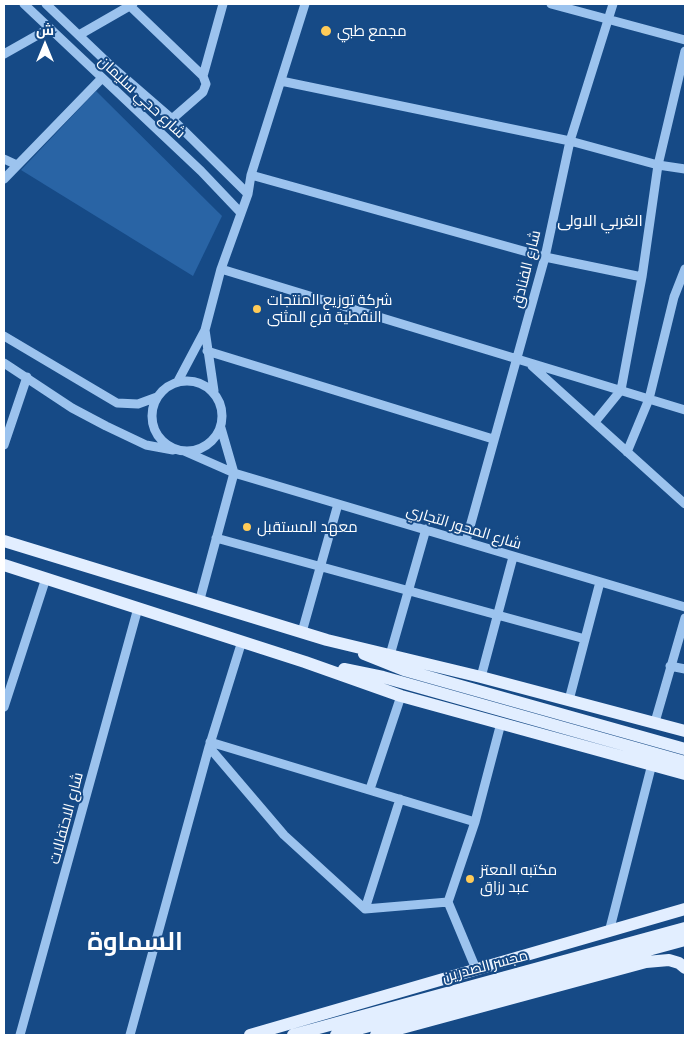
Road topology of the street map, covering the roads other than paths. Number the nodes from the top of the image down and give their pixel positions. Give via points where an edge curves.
1 (24, 4) edge
2 (46, 4) edge
3 (223, 4) edge
4 (305, 4) edge
5 (551, 4) edge
6 (613, 4) edge
7 (132, 5) edge
8 (608, 20) junction
9 (50, 28) junction
10 (79, 35) junction
11 (685, 40) edge
12 (685, 51) edge
13 (4, 54) edge
14 (203, 76) junction
15 (102, 78) junction
16 (281, 81) junction
17 (172, 119) junction
18 (570, 141) junction
19 (4, 159) edge
20 (17, 165) junction
21 (658, 165) junction
22 (685, 170) edge
23 (251, 175) junction
24 (4, 179) edge
25 (248, 194) junction
26 (240, 212) junction
27 (545, 257) junction
28 (221, 269) junction
29 (685, 269) edge
30 (642, 277) junction
31 (205, 330) junction
32 (4, 336) edge
33 (207, 351) junction
34 (517, 360) junction
35 (4, 362) edge
36 (530, 364) junction
37 (27, 377) junction
38 (178, 381) junction
39 (621, 390) junction
40 (214, 391) junction
41 (157, 397) junction
42 (649, 399) junction
43 (685, 410) edge
44 (595, 422) junction
45 (221, 428) junction
46 (493, 439) junction
47 (4, 445) edge
48 (174, 450) junction
49 (184, 451) junction
50 (627, 452) junction
51 (234, 473) junction
52 (338, 504) junction
53 (685, 504) edge
54 (426, 529) junction
55 (216, 538) junction
56 (466, 541) junction
57 (4, 542) edge
58 (513, 556) junction
59 (4, 565) edge
60 (321, 568) junction
61 (46, 578) junction
62 (600, 582) junction
63 (407, 590) junction
64 (200, 599) junction
65 (685, 607) edge
66 (138, 608) junction
67 (497, 615) junction
68 (685, 618) edge
69 (302, 632) junction
70 (585, 639) junction
71 (327, 640) junction
72 (242, 641) junction
73 (390, 655) junction
74 (305, 662) junction
75 (670, 666) junction
76 (685, 669) edge
77 (401, 676) junction
78 (481, 677) junction
79 (401, 696) junction
80 (569, 700) junction
81 (4, 705) edge
82 (655, 722) junction
83 (501, 723) junction
84 (685, 731) edge
85 (209, 745) junction
86 (685, 749) edge
87 (685, 762) edge
88 (652, 764) junction
89 (685, 774) edge
90 (370, 789) junction
91 (400, 799) junction
92 (475, 822) junction
93 (448, 902) junction
94 (366, 909) junction
95 (685, 909) edge
96 (685, 928) edge
97 (609, 932) junction
98 (685, 940) edge
99 (685, 968) edge
100 (476, 969) junction
101 (20, 1035) edge
102 (130, 1035) edge
103 (250, 1035) edge
104 (293, 1035) edge
105 (336, 1035) edge
106 (376, 1035) edge

1 - 9 street, شارع حجي سليمان
2 - 10 street, شارع حجي سليمان
3 - 14 street
4 - 16 street
5 - 8 street
6 - 8 street, شارع الفنادق
7 - 10 street
7 - 14 street
8 - 11 street
8 - 18 street, شارع الفنادق
9 - 13 street
9 - 15 street, شارع حجي سليمان
10 - 17 street, شارع حجي سليمان
12 - 21 street
14 - 17 street via 206,84 203,92
15 - 20 street
15 - 26 street, شارع حجي سليمان
16 - 18 street
16 - 23 street
17 - 25 street, شارع حجي سليمان
18 - 21 street
18 - 27 street, شارع الفنادق
19 - 20 street
20 - 24 street
21 - 22 street
21 - 30 street
23 - 25 street
23 - 27 street
25 - 26 street
26 - 28 street
27 - 30 street
27 - 34 street, شارع الفنادق
28 - 31 street
28 - 34 street
29 - 42 street via 674,297
30 - 39 street
31 - 33 street
31 - 38 street
32 - 41 street via 117,403 138,404
33 - 40 street
33 - 46 street
34 - 36 street
34 - 46 street, شارع الفنادق
35 - 37 street
36 - 39 street
36 - 44 street
37 - 47 street
37 - 48 street via 72,408 106,426 146,445
38 - 40 street via 203,383
38 - 41 street
39 - 42 street
39 - 44 street
40 - 45 street via 221,402
41 - 48 street via 152,419 155,431
42 - 43 street
42 - 50 street
44 - 50 street
45 - 49 street via 208,445
45 - 51 street
46 - 56 street, شارع الفنادق
48 - 49 street
49 - 51 street, شارع المحور التجاري
50 - 53 street
51 - 52 street, شارع المحور التجاري
51 - 55 street
52 - 54 street, شارع المحور التجاري
52 - 60 street
54 - 56 street, شارع المحور التجاري
54 - 63 street
55 - 60 street
55 - 64 street
56 - 58 street, شارع المحور التجاري
57 - 64 main road
58 - 62 street, شارع المحور التجاري
58 - 67 street
59 - 61 main road
60 - 63 street
60 - 69 street
61 - 66 main road
61 - 81 street
62 - 65 street, شارع المحور التجاري
62 - 70 street
63 - 67 street
63 - 73 street
64 - 69 main road
66 - 72 main road
66 - 101 street, شارع الاحتفالات
67 - 70 street
67 - 78 street
68 - 75 street
69 - 71 main road
70 - 80 street
71 - 73 main road
71 - 77 main road
72 - 74 main road
72 - 85 street
73 - 78 main road
74 - 77 main road
74 - 79 main road
75 - 76 street
75 - 82 street
77 - 86 main road
77 - 87 main road
78 - 80 main road
79 - 83 main road
79 - 90 street
80 - 82 main road
82 - 84 main road
83 - 88 main road
83 - 92 street
85 - 90 street
85 - 94 street via 284,835
85 - 102 street
88 - 89 main road
88 - 97 street
90 - 91 street
91 - 92 street
91 - 94 street
92 - 93 street
93 - 94 street
93 - 100 street
95 - 97 main road
96 - 104 main road, مجسر الصدرين
97 - 100 main road
98 - 105 main road, مجسر الصدرين
99 - 106 main road via 669,960 646,962
100 - 103 main road

